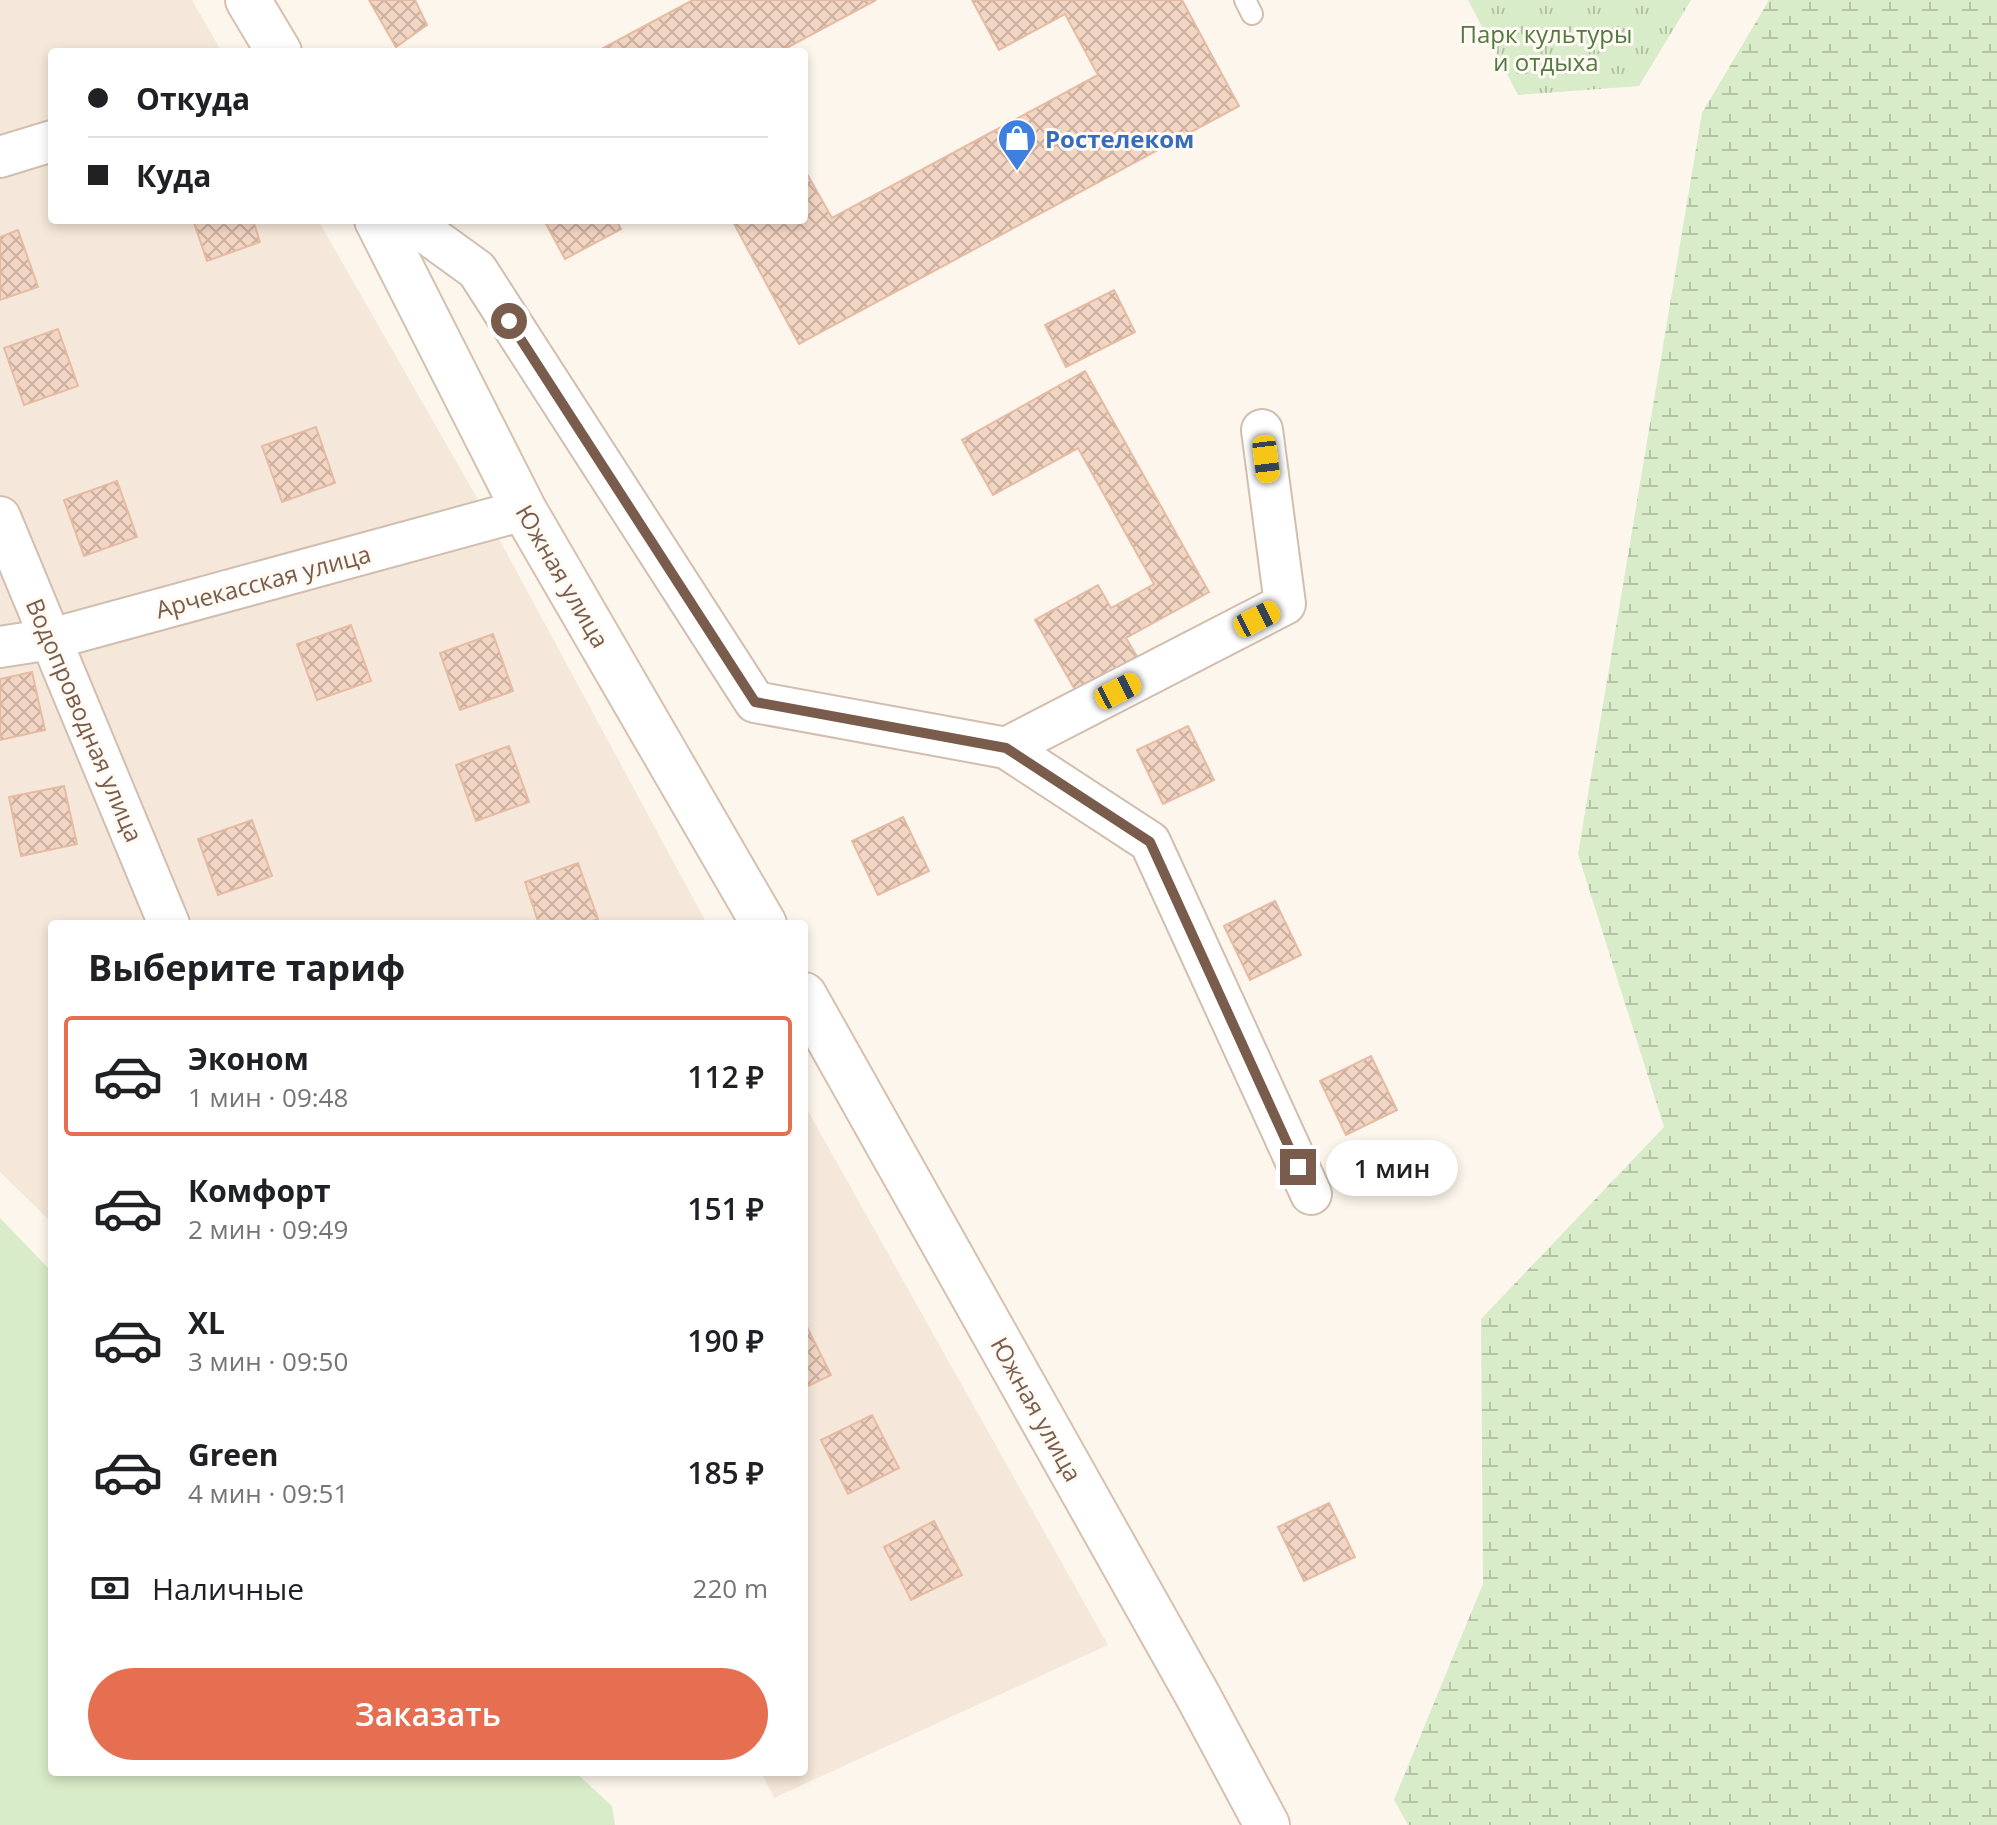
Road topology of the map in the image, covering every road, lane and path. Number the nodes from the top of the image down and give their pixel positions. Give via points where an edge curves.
1 (248, 0) edge
2 (277, 48) edge
3 (48, 142) edge
4 (0, 157) edge
5 (379, 224) edge
6 (414, 224) edge
7 (1262, 430) dead end
8 (524, 510) junction
9 (0, 517) edge
10 (51, 639) junction
11 (0, 647) edge
12 (1006, 748) junction
13 (167, 920) edge
14 (762, 920) edge
15 (808, 1002) edge
16 (1311, 1194) dead end
17 (1267, 1825) edge

1 - 2 street
3 - 4 street
5 - 8 street, Южная улица
6 - 12 street via 477,270 755,702
7 - 12 street via 1285,604
8 - 10 street, Арчекасская улица
8 - 14 street, Южная улица
9 - 10 street, Водопроводная улица
10 - 11 street, Арчекасская улица
10 - 13 street, Водопроводная улица
12 - 16 street via 1150,842
15 - 17 street, Южная улица

